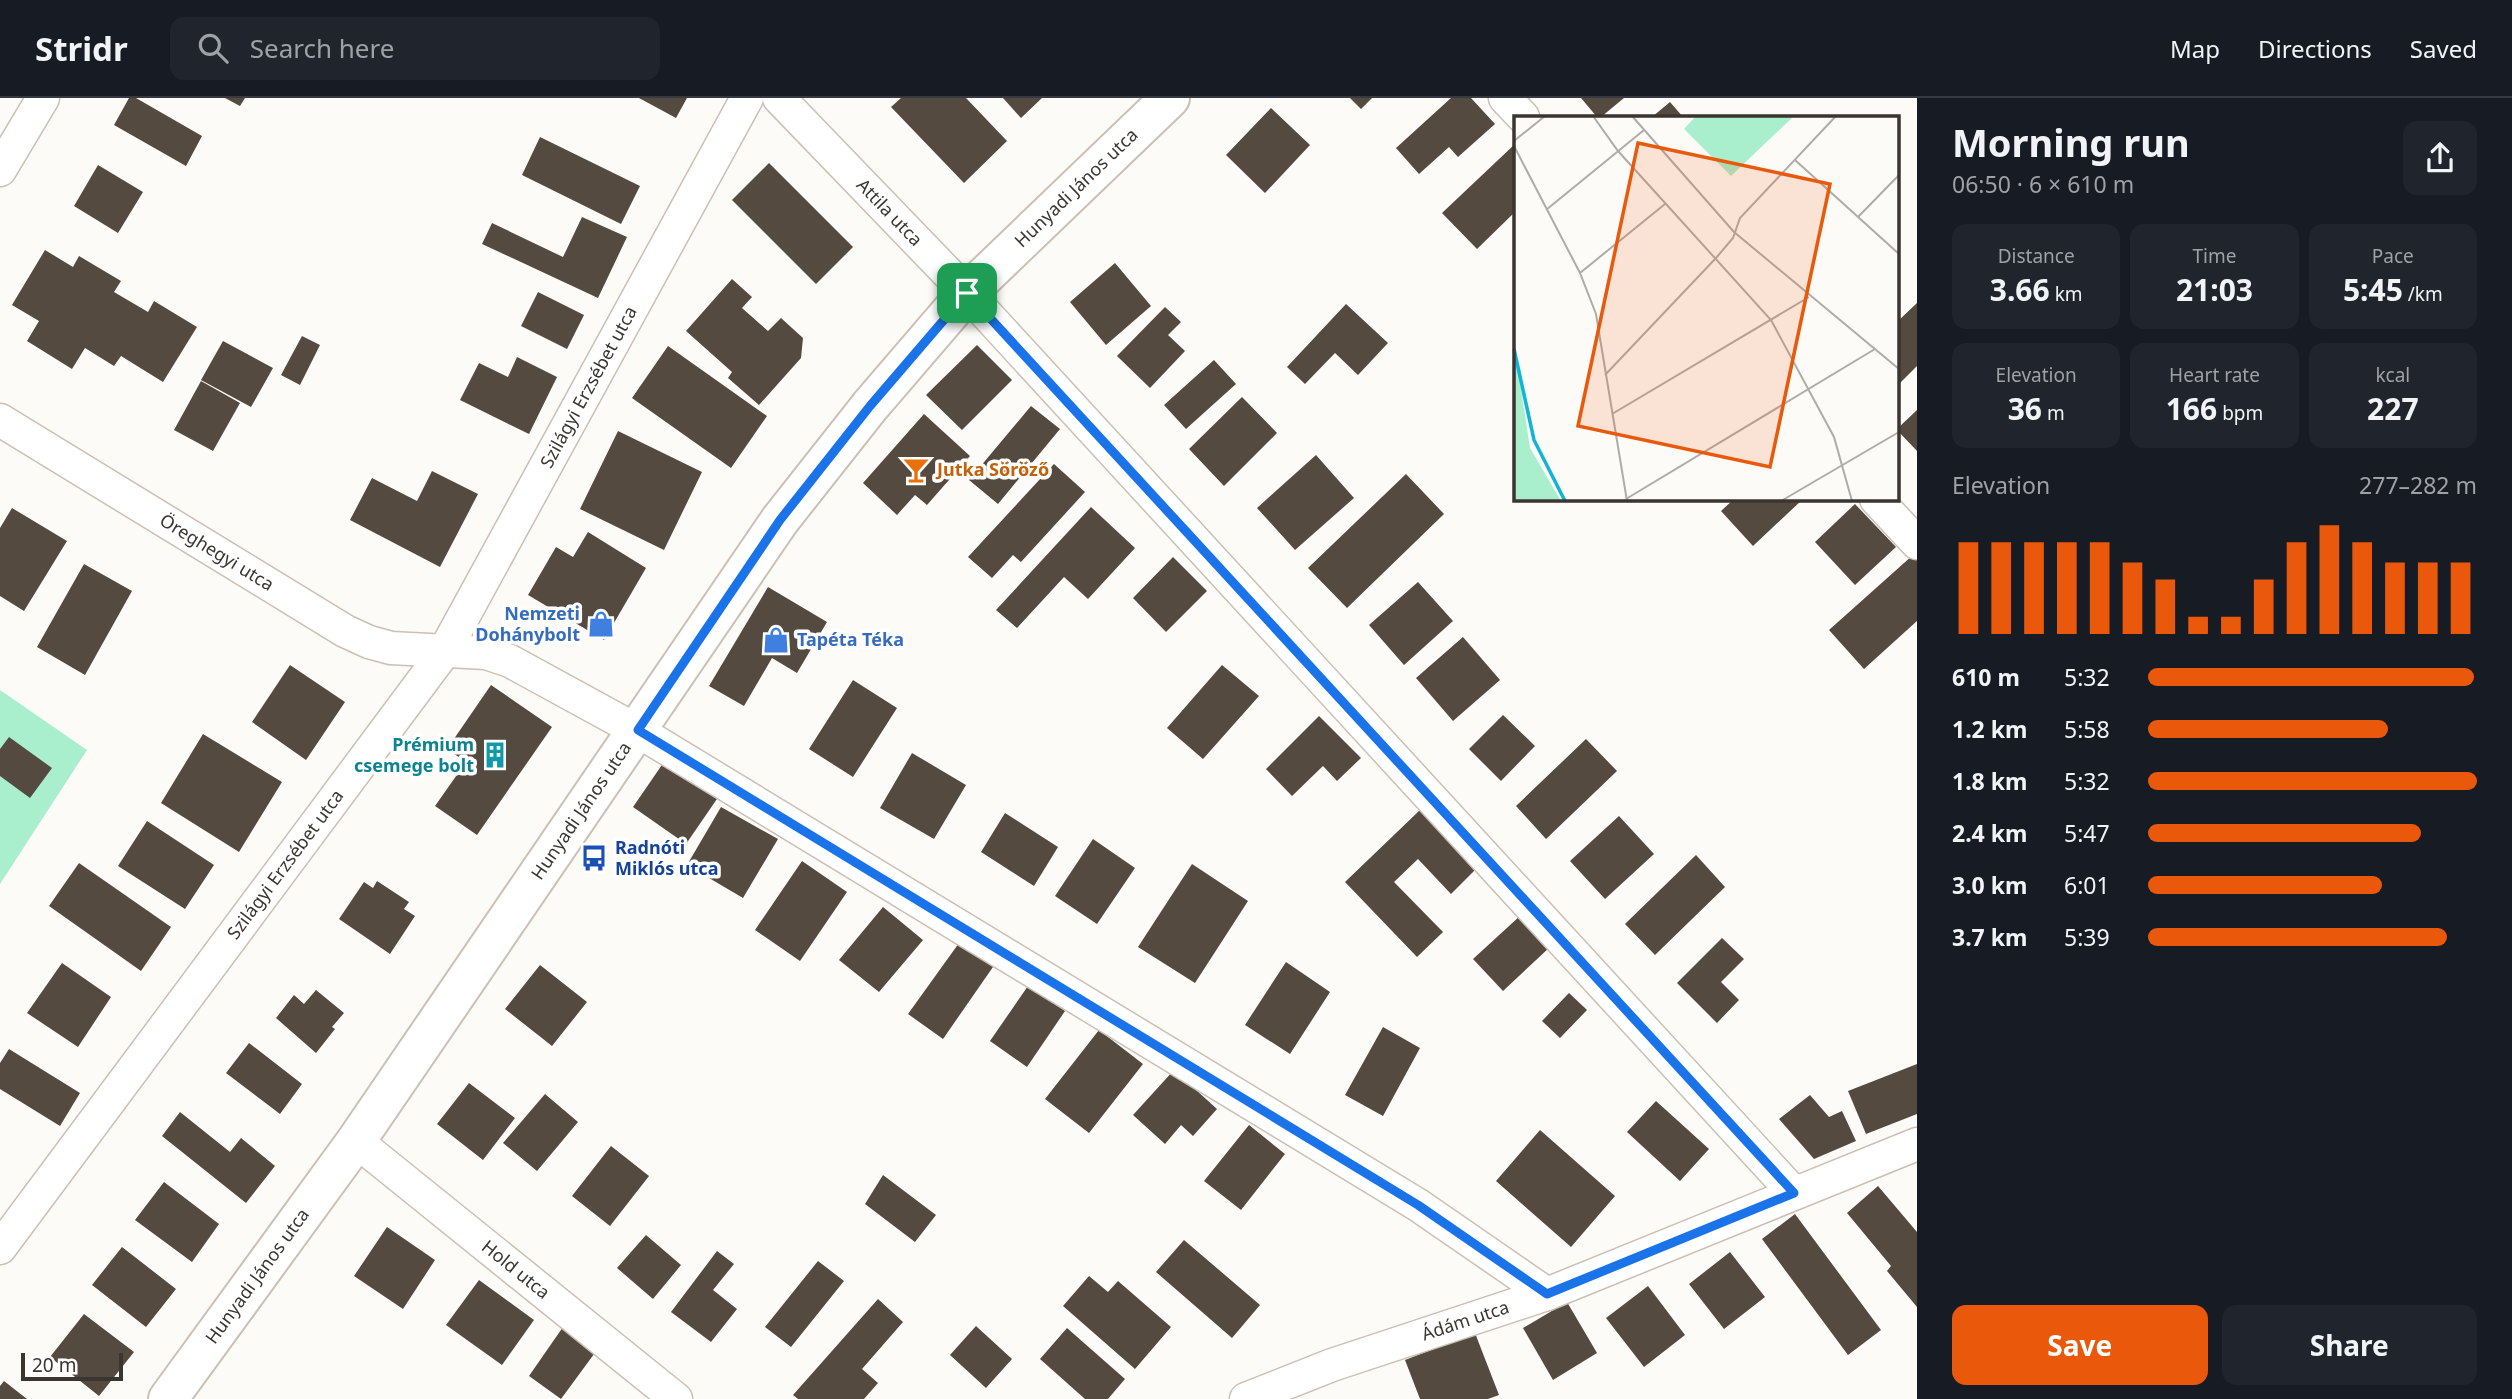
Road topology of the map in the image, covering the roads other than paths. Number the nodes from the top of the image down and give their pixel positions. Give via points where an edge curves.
1 (43, 98) edge
2 (747, 98) edge
3 (779, 98) edge
4 (1170, 98) edge
5 (1505, 98) edge
6 (1522, 116) edge
7 (0, 170) edge
8 (967, 293) junction
9 (0, 420) edge
10 (1877, 500) edge
11 (1917, 543) edge
12 (444, 652) junction
13 (638, 730) junction
14 (356, 1141) junction
15 (1917, 1144) edge
16 (1794, 1193) junction
17 (0, 1248) edge
18 (1547, 1294) junction
19 (168, 1399) edge
20 (676, 1399) edge
21 (1246, 1399) edge

1 - 7 street
2 - 12 street, Szilágyi Erzsébet utca
3 - 8 street, Attila utca
4 - 8 street, Hunyadi János utca
5 - 6 street
8 - 13 street, Hunyadi János utca via 780,520
8 - 16 street, Attila utca
9 - 12 street, Öreghegyi utca via 345,631 391,648
10 - 11 street
12 - 13 street via 486,653 510,661
12 - 17 street, Szilágyi Erzsébet utca
13 - 14 street, Hunyadi János utca
13 - 18 street via 1418,1205
14 - 19 street, Hunyadi János utca
14 - 20 street, Hold utca
15 - 16 street, Ádám utca
16 - 18 street, Ádám utca
18 - 21 street, Ádám utca via 1332,1365

